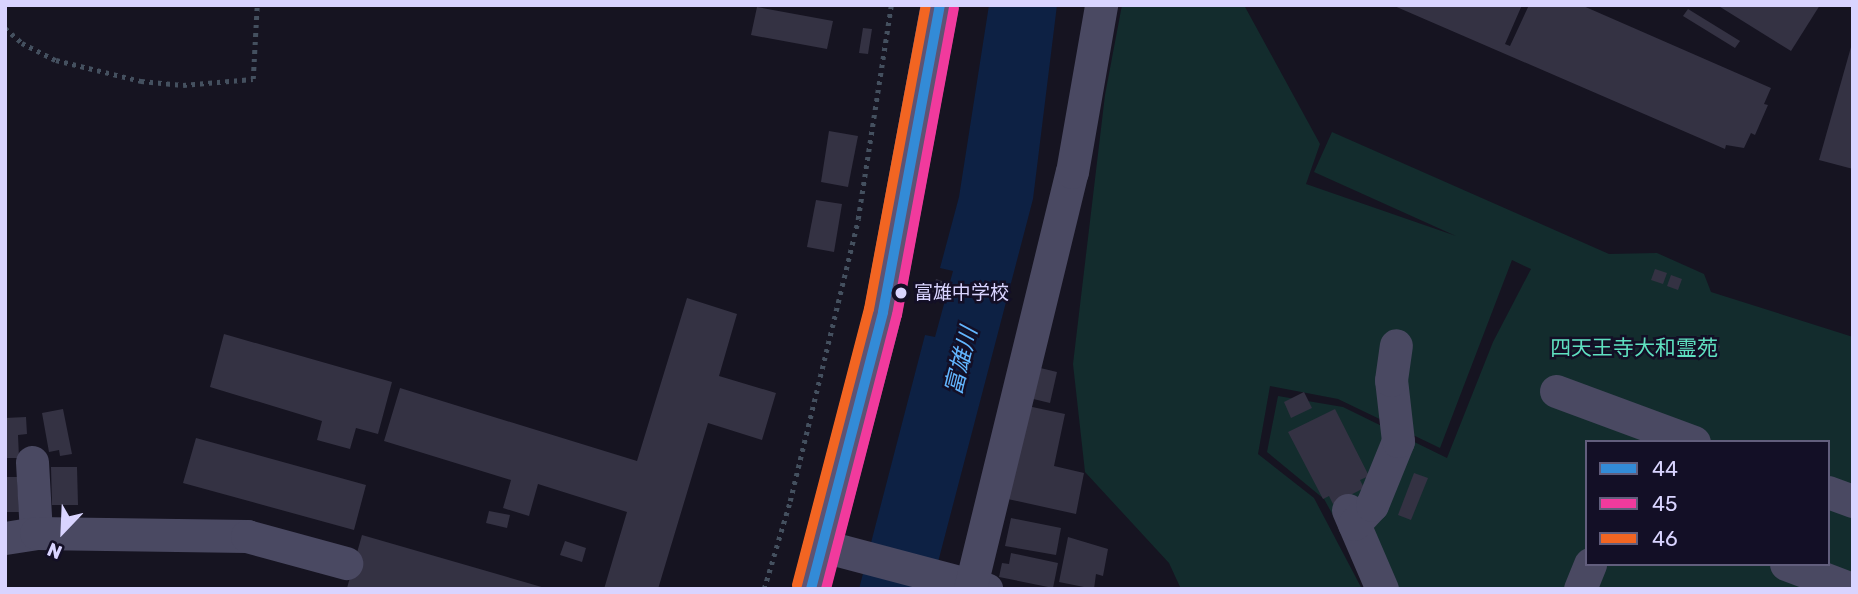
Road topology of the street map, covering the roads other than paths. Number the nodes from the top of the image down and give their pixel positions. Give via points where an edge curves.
1 (940, 5) edge
2 (1101, 5) edge
3 (1396, 345) dead end
4 (1556, 391) dead end
5 (1642, 433) edge
6 (1682, 440) edge
7 (32, 462) dead end
8 (1830, 493) edge
9 (1853, 501) edge
10 (21, 535) edge
11 (839, 551) junction
12 (346, 563) dead end
13 (1589, 566) edge
14 (1791, 566) edge
15 (976, 588) edge
16 (811, 589) edge
17 (1382, 589) edge
18 (1580, 589) edge
19 (1852, 589) edge

1 - 11 main road
2 - 15 street via 1072,172
3 - 17 street via 1391,380 1398,441 1372,505 1351,517
4 - 5 street
5 - 6 street
7 - 10 street
8 - 9 street
10 - 12 street via 247,536
11 - 15 street
11 - 16 main road
13 - 18 street
14 - 19 street

